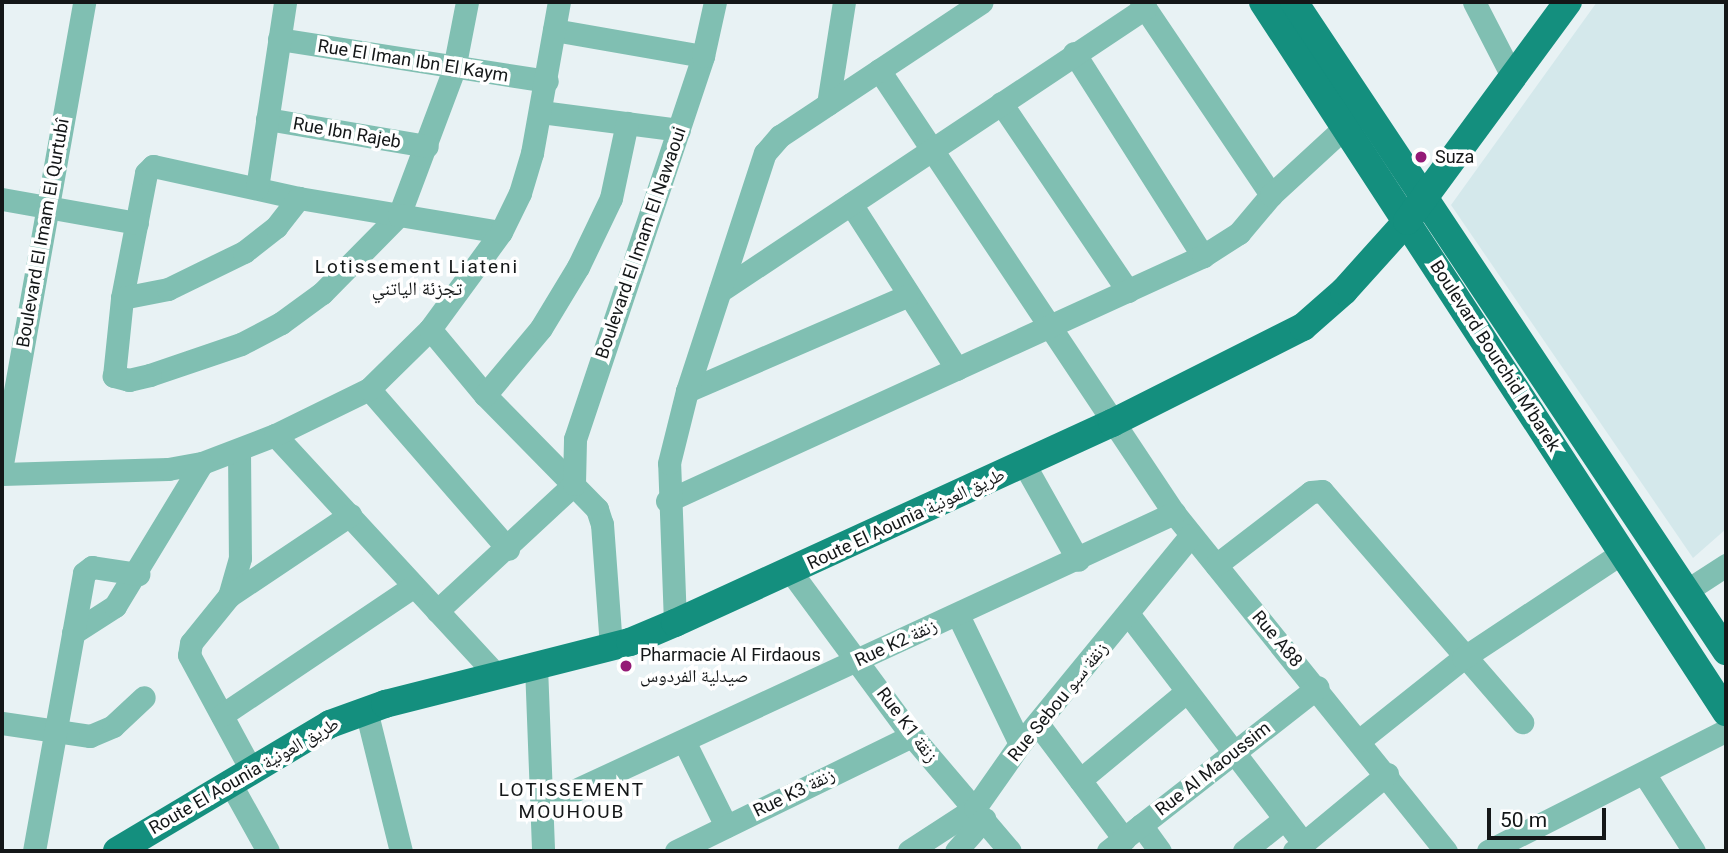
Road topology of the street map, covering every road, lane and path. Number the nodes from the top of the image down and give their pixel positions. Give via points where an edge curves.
1 (84, 2) edge
2 (285, 2) edge
3 (467, 2) edge
4 (559, 2) edge
5 (715, 2) edge
6 (844, 2) edge
7 (982, 2) edge
8 (1263, 2) edge
9 (1294, 2) edge
10 (1474, 2) edge
11 (1569, 2) edge
12 (1143, 5) edge
13 (554, 30) junction
14 (279, 39) junction
15 (1074, 53) junction
16 (703, 56) junction
17 (454, 69) junction
18 (879, 70) junction
19 (1512, 76) junction
20 (547, 81) junction
21 (1001, 103) junction
22 (828, 104) junction
23 (1367, 109) junction
24 (541, 112) junction
25 (267, 119) junction
26 (627, 123) junction
27 (1342, 126) junction
28 (679, 130) junction
29 (427, 146) junction
30 (931, 150) junction
31 (257, 188) junction
32 (1426, 194) junction
33 (1271, 195) junction
34 (299, 198) junction
35 (2, 199) edge
36 (851, 204) junction
37 (48, 208) junction
38 (399, 215) junction
39 (1407, 221) junction
40 (137, 223) junction
41 (501, 232) junction
42 (1203, 256) junction
43 (720, 291) junction
44 (1128, 291) junction
45 (908, 296) junction
46 (122, 298) junction
47 (1047, 327) junction
48 (430, 329) junction
49 (957, 369) junction
50 (369, 389) junction
51 (687, 391) junction
52 (485, 395) junction
53 (1112, 423) junction
54 (275, 435) junction
55 (239, 450) junction
56 (202, 463) junction
57 (2, 464) edge
58 (1024, 464) junction
59 (2, 474) edge
60 (573, 484) junction
61 (667, 501) junction
62 (1174, 513) junction
63 (349, 515) junction
64 (1191, 535) junction
65 (508, 549) junction
66 (1623, 552) junction
67 (1078, 560) junction
68 (1216, 565) junction
69 (1726, 565) edge
70 (791, 572) junction
71 (138, 574) junction
72 (414, 586) junction
73 (1686, 591) junction
74 (229, 596) junction
75 (437, 611) junction
76 (958, 615) junction
77 (1129, 615) junction
78 (675, 624) junction
79 (73, 632) junction
80 (611, 646) junction
81 (1726, 651) edge
82 (1464, 658) junction
83 (859, 660) junction
84 (536, 666) junction
85 (497, 676) junction
86 (1318, 687) junction
87 (1186, 692) junction
88 (144, 697) dead end
89 (366, 710) junction
90 (1726, 712) edge
91 (222, 715) junction
92 (1522, 722) dead end
93 (2, 723) edge
94 (1038, 724) junction
95 (1726, 730) edge
96 (54, 732) junction
97 (912, 736) junction
98 (1360, 740) junction
99 (684, 741) junction
100 (1020, 744) junction
101 (1231, 754) junction
102 (1387, 774) junction
103 (240, 775) junction
104 (1645, 775) junction
105 (1080, 780) junction
106 (541, 806) junction
107 (980, 813) junction
108 (1283, 820) junction
109 (726, 826) junction
110 (1124, 838) edge
111 (701, 846) edge
112 (1299, 848) edge
113 (1253, 849) edge
114 (34, 851) edge
115 (117, 851) edge
116 (268, 851) edge
117 (401, 851) edge
118 (543, 851) edge
119 (676, 851) edge
120 (909, 851) edge
121 (956, 851) edge
122 (1010, 851) edge
123 (1160, 851) edge
124 (1446, 851) edge
125 (1489, 851) edge
126 (1694, 851) edge

1 - 37 street, Boulevard El Imam El Qurtubî
2 - 14 street
3 - 17 street
4 - 13 street
5 - 16 street, Boulevard El Imam El Nawaoui
6 - 22 street
7 - 18 street
8 - 27 main road, Boulevard Bourchid M'barek
9 - 23 main road, Boulevard Bourchid M'barek
10 - 19 street
11 - 19 main road, Route El Aounia طريق العونية
12 - 15 street
12 - 33 street
13 - 16 street
13 - 20 street
14 - 17 street, Rue El Iman Ibn El Kaym
14 - 25 street
15 - 21 street
15 - 42 street
16 - 28 street, Boulevard El Imam El Nawaoui
17 - 20 street, Rue El Iman Ibn El Kaym
17 - 29 street
18 - 22 street
18 - 30 street, Rue A88
19 - 32 main road, Route El Aounia طريق العونية
20 - 24 street
21 - 30 street
21 - 44 street
22 - 43 street via 780,135 765,153
23 - 27 street
23 - 32 main road, Boulevard Bourchid M'barek
24 - 26 street
24 - 41 street via 520,193
25 - 29 street, Rue Ibn Rajeb
25 - 31 street
26 - 28 street
26 - 52 street via 611,198 578,267 541,328
27 - 33 street
27 - 39 main road, Boulevard Bourchid M'barek
28 - 60 street, Boulevard El Imam El Nawaoui via 575,439
29 - 38 street
30 - 36 street
30 - 47 street, Rue A88
31 - 34 street
31 - 40 street via 153,166 146,173
32 - 39 main road, Route El Aounia طريق العونية
32 - 73 main road, Boulevard Bourchid M'barek
33 - 42 street via 1239,233
34 - 38 street
34 - 46 street via 276,227 244,252 168,289
35 - 37 street
36 - 43 street
36 - 45 street
37 - 40 street
37 - 57 street, Boulevard El Imam El Qurtubî
38 - 41 street
38 - 46 street via 322,292 281,323 241,344 129,380 114,376
39 - 53 main road, Route El Aounia طريق العونية via 1344,291 1303,327
39 - 66 main road, Boulevard Bourchid M'barek
40 - 46 street
41 - 48 street
42 - 44 street
43 - 51 street
44 - 47 street
45 - 49 street
45 - 51 street
47 - 49 street
47 - 53 street, Rue A88
48 - 50 street
48 - 52 street
49 - 61 street
50 - 54 street
50 - 65 street
51 - 61 street via 669,463
52 - 60 street
53 - 58 main road, Route El Aounia طريق العونية
53 - 62 street, Rue A88
54 - 55 street
54 - 63 street
55 - 56 street
55 - 74 street via 240,558
56 - 59 street via 155,470
56 - 71 street
58 - 67 street
58 - 70 main road, Route El Aounia طريق العونية
60 - 65 street
60 - 80 street via 597,509 602,524
61 - 78 street
62 - 64 street, Rue A88
62 - 67 street, Rue K2 زنقة
63 - 72 street
63 - 74 street
64 - 68 street, Rue A88
64 - 77 street, Rue Sebou زنقة سبو
65 - 75 street
66 - 82 street
66 - 90 main road, Boulevard Bourchid M'barek
67 - 76 street, Rue K2 زنقة
68 - 82 street via 1311,492 1322,491
68 - 86 street, Rue A88
69 - 73 street
70 - 78 main road, Route El Aounia طريق العونية
70 - 83 street, Rue K1 زنقة
71 - 79 street via 108,614
71 - 79 street via 87,569
72 - 75 street
72 - 91 street
73 - 81 main road, Boulevard Bourchid M'barek
74 - 91 street via 189,649 192,663
75 - 85 street
76 - 83 street, Rue K2 زنقة
76 - 100 street
77 - 87 street
77 - 94 street, Rue Sebou زنقة سبو
78 - 80 main road, Route El Aounia طريق العونية
79 - 96 street
80 - 84 main road, Route El Aounia طريق العونية
82 - 92 street
82 - 98 street
83 - 97 street, Rue K1 زنقة
83 - 99 street, Rue K2 زنقة
84 - 85 main road, Route El Aounia طريق العونية
84 - 106 street
85 - 89 main road, Route El Aounia طريق العونية
86 - 98 street, Rue A88
86 - 101 street, Rue Al Maoussim
87 - 101 street
87 - 105 street
88 - 96 street via 100,733
89 - 103 main road, Route El Aounia طريق العونية via 330,724
89 - 117 street
91 - 103 street
93 - 96 street
94 - 100 street, Rue Sebou زنقة سبو
94 - 105 street
95 - 104 street
96 - 114 street
97 - 107 street, Rue K1 زنقة
97 - 109 street, Rue K3 زنقة
98 - 102 street, Rue A88
99 - 106 street, Rue K2 زنقة
99 - 109 street
100 - 107 street, Rue Sebou زنقة سبو
101 - 108 street
101 - 110 street, Rue Al Maoussim
102 - 112 street
102 - 124 street, Rue A88
103 - 115 main road, Route El Aounia طريق العونية
103 - 116 street
104 - 125 street
104 - 126 street
105 - 110 street
106 - 118 street
107 - 120 street, Rue Sebou زنقة سبو
107 - 121 street
107 - 122 street, Rue K1 زنقة
108 - 112 street
108 - 113 street
109 - 111 street, Rue K3 زنقة
110 - 123 street
111 - 119 street, Rue K3 زنقة

